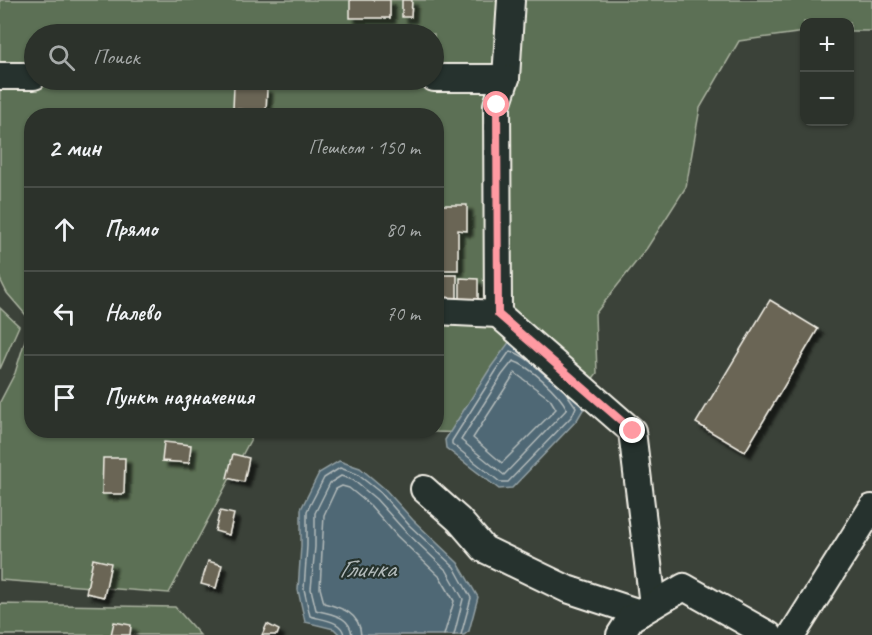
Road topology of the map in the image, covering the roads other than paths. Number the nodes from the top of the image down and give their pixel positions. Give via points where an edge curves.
1 (511, 0) edge
2 (0, 76) edge
3 (24, 76) edge
4 (444, 78) edge
5 (506, 78) junction
6 (497, 305) junction
7 (444, 310) edge
8 (424, 489) dead end
9 (872, 508) edge
10 (647, 609) junction
11 (620, 635) edge
12 (769, 635) edge
13 (792, 635) edge

1 - 5 street
2 - 3 street
4 - 5 street
5 - 6 street via 497,105
6 - 7 street
6 - 10 street via 633,431
8 - 10 street via 484,549 567,589
9 - 13 street
10 - 11 street via 631,618
10 - 12 street via 684,587

